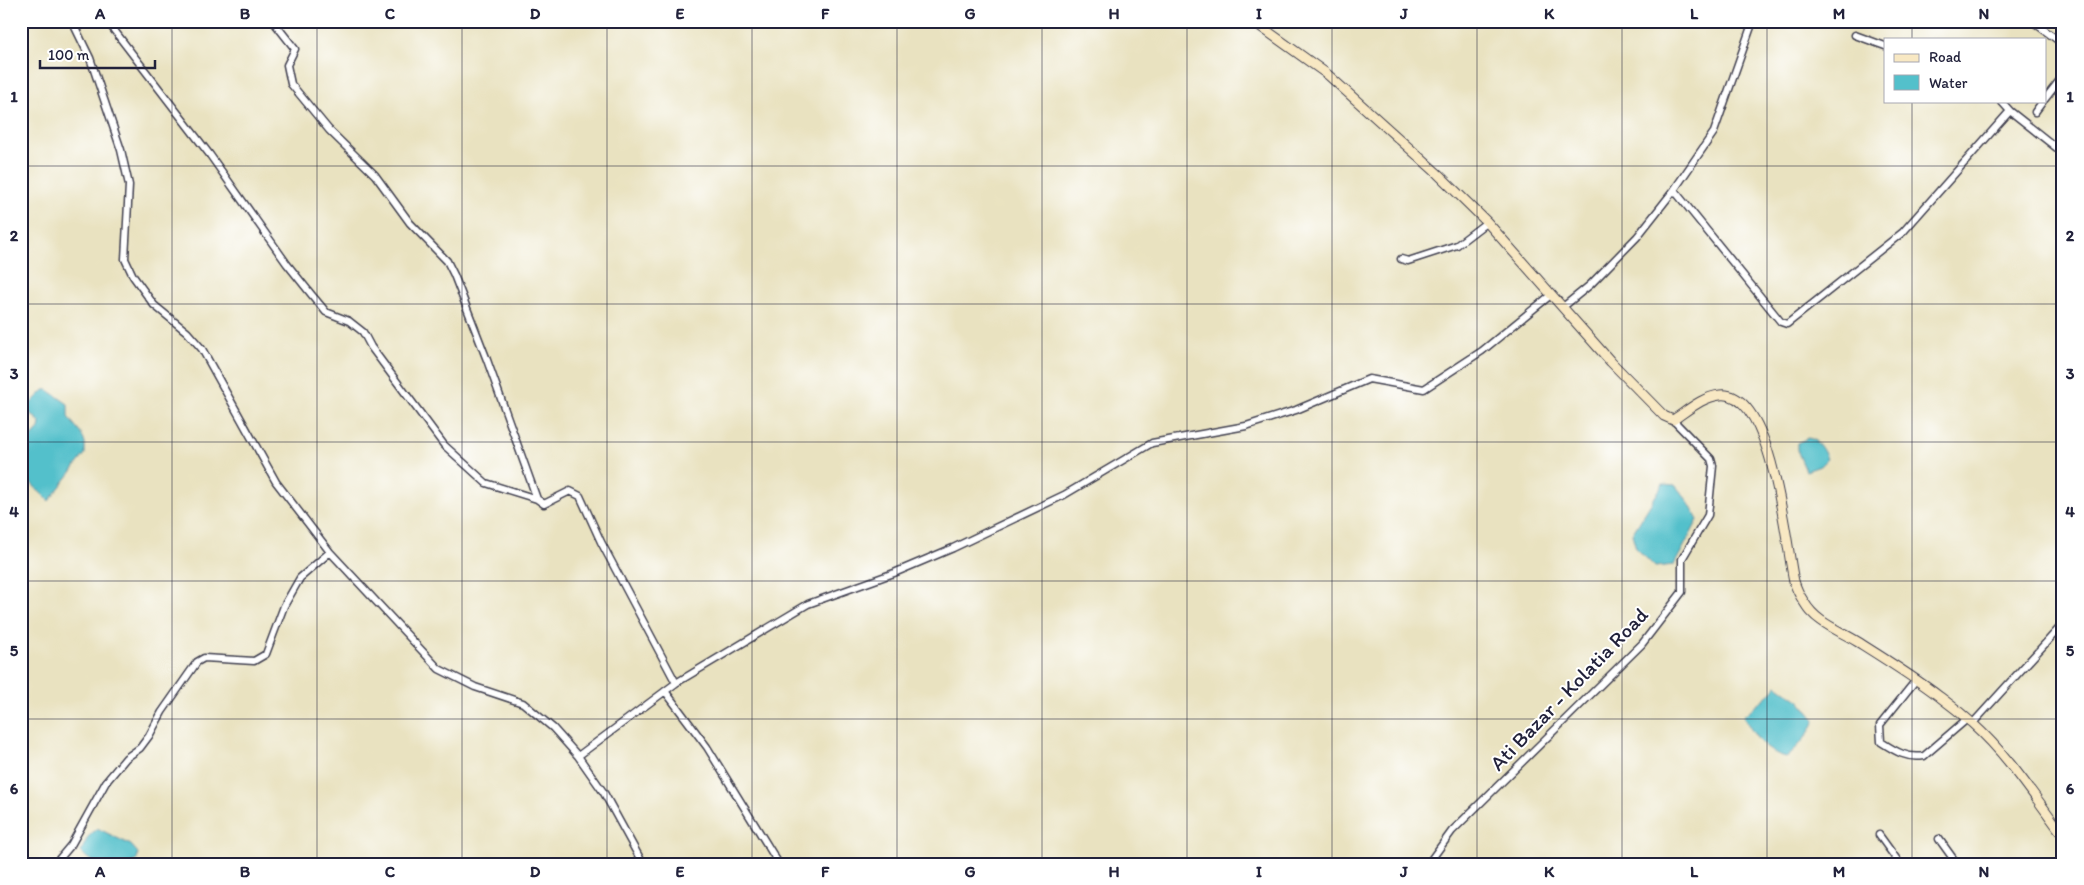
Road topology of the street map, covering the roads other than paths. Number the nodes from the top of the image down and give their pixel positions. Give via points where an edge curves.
1 (72, 21) edge
2 (106, 21) edge
3 (273, 21) edge
4 (1253, 21) edge
5 (1753, 21) edge
6 (2032, 21) edge
7 (1855, 35) dead end
8 (2063, 44) edge
9 (1884, 46) edge
10 (2063, 76) edge
11 (2046, 97) edge
12 (2002, 102) edge
13 (2042, 102) edge
14 (2010, 111) junction
15 (2035, 112) dead end
16 (2063, 153) edge
17 (1674, 190) junction
18 (1487, 222) junction
19 (1401, 259) dead end
20 (1552, 294) junction
21 (1563, 307) junction
22 (1673, 420) junction
23 (537, 499) junction
24 (330, 552) junction
25 (2063, 624) edge
26 (1916, 680) junction
27 (676, 684) junction
28 (666, 691) junction
29 (1970, 721) junction
30 (578, 756) junction
31 (1879, 835) dead end
32 (2063, 835) edge
33 (1939, 839) dead end
34 (55, 864) edge
35 (643, 864) edge
36 (779, 864) edge
37 (1428, 864) edge
38 (1900, 864) edge
39 (1957, 864) edge

1 - 24 street via 90,58 122,150 129,185 125,259 133,276 154,305 202,349 276,482
2 - 23 street via 210,155 287,264 326,312 349,321 363,332 444,445 486,483
3 - 23 street via 295,49 287,65 291,84 329,130 375,175 410,223 450,268
4 - 18 main road via 1327,74
5 - 17 street via 1714,132
6 - 8 street
7 - 9 street
10 - 11 street
12 - 14 street
13 - 15 street
14 - 16 street
14 - 17 street via 1903,232 1788,324 1781,322
17 - 21 street via 1637,237 1590,285
18 - 19 street via 1457,245 1408,261
18 - 20 main road
20 - 21 main road
20 - 27 street via 1482,351 1424,389 1369,379 1296,410 1246,426 1152,443 1064,495 954,548 808,604
21 - 22 main road via 1611,362 1664,416
22 - 26 main road via 1704,400 1721,395 1743,404 1761,432 1774,469 1795,584 1805,604 1819,620
22 - 37 street, Ati Bazar - Kolatia Road via 1714,466 1708,515 1682,559 1682,592 1642,644 1452,831
23 - 27 street via 544,504 570,491 580,496
24 - 30 street via 439,669 475,687 523,703 553,728
24 - 34 street via 300,578 261,659 204,658 197,662 145,742 106,782 71,844
25 - 29 street
26 - 29 main road
26 - 29 street via 1880,725 1881,742 1898,753 1924,756
27 - 28 street
28 - 30 street
28 - 36 street via 707,747
29 - 32 main road via 2002,755
30 - 35 street via 604,793
31 - 38 street
33 - 39 street

